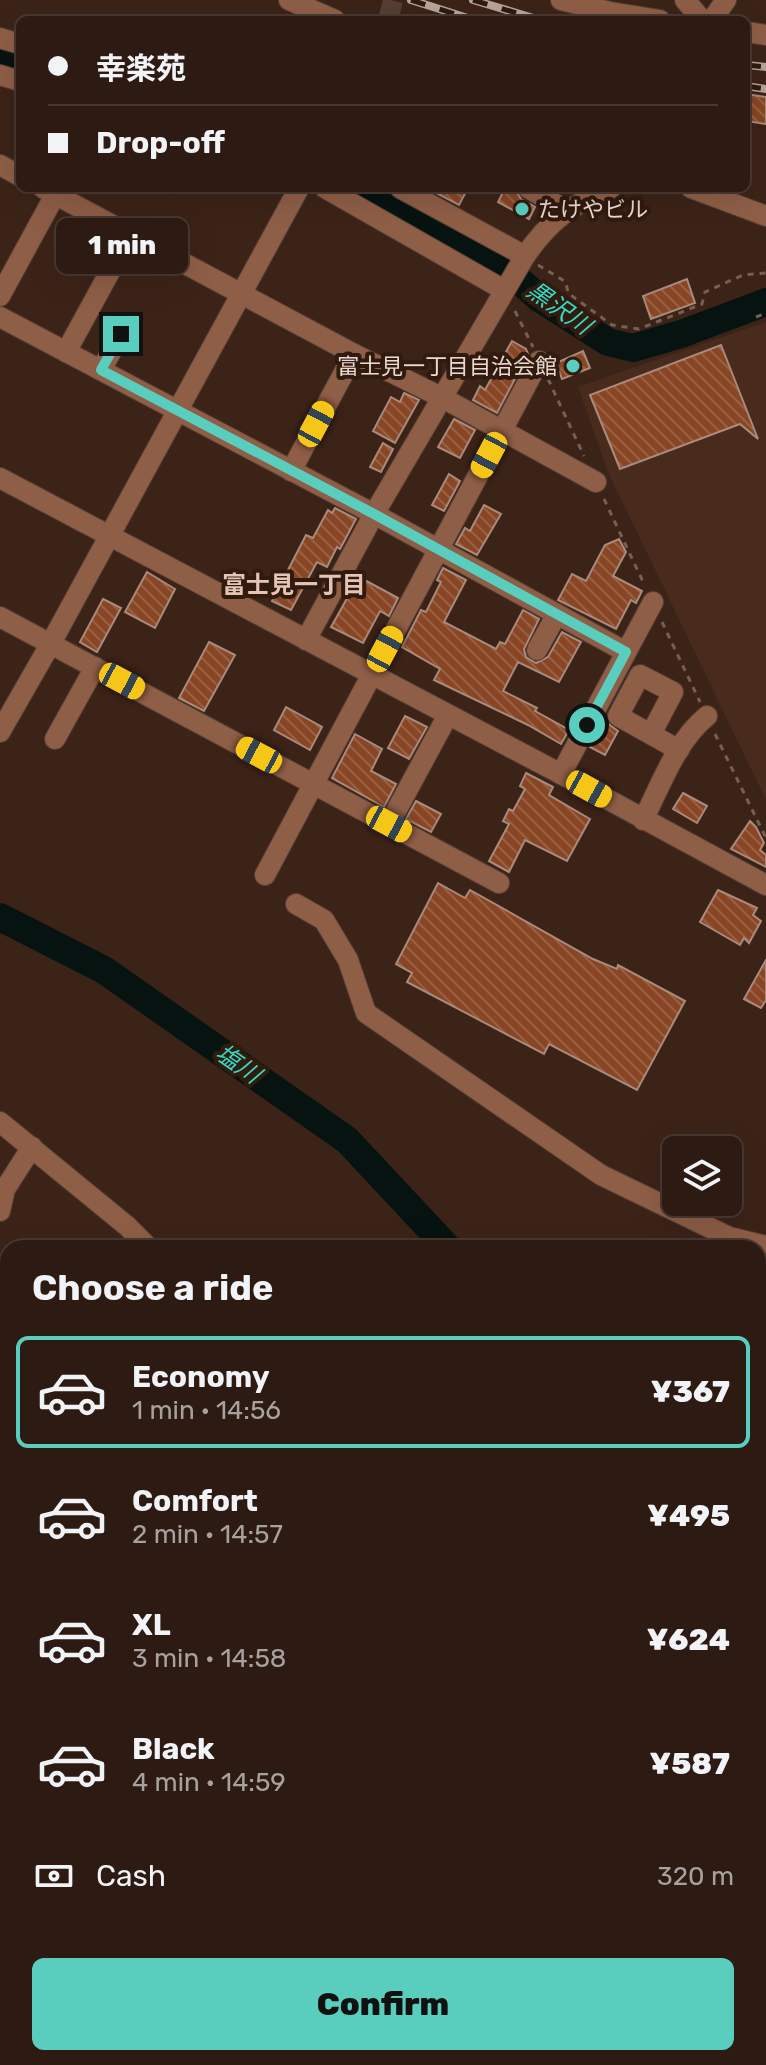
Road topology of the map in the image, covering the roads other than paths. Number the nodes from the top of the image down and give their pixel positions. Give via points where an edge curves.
1 (289, 0) edge
2 (561, 0) edge
3 (685, 0) edge
4 (326, 16) edge
5 (635, 16) edge
6 (699, 16) edge
7 (49, 192) edge
8 (51, 192) edge
9 (297, 192) edge
10 (332, 192) edge
11 (407, 192) edge
12 (535, 192) edge
13 (603, 192) edge
14 (702, 192) edge
15 (566, 210) junction
16 (766, 216) edge
17 (130, 235) junction
18 (525, 256) junction
19 (504, 290) junction
20 (241, 294) junction
21 (0, 296) edge
22 (0, 317) edge
23 (121, 334) dead end
24 (66, 352) junction
25 (354, 354) junction
26 (539, 361) road end
27 (101, 370) junction
28 (441, 397) junction
29 (177, 410) junction
30 (501, 432) junction
31 (291, 471) junction
32 (0, 478) edge
33 (596, 482) road end
34 (374, 514) junction
35 (109, 536) junction
36 (438, 550) junction
37 (653, 602) road end
38 (557, 614) junction
39 (0, 617) edge
40 (306, 640) junction
41 (51, 643) junction
42 (537, 650) dead end
43 (626, 652) junction
44 (95, 667) junction
45 (372, 674) junction
46 (448, 715) junction
47 (707, 716) road end
48 (0, 732) edge
49 (651, 734) dead end
50 (55, 739) dead end
51 (679, 750) junction
52 (561, 774) junction
53 (314, 784) junction
54 (643, 820) junction
55 (389, 824) junction
56 (265, 875) dead end
57 (499, 883) dead end
58 (766, 885) edge
59 (296, 904) dead end
60 (0, 1122) edge
61 (32, 1147) junction
62 (0, 1211) edge
63 (141, 1240) edge
64 (741, 1240) edge

1 - 4 street
2 - 5 street
3 - 6 street
7 - 21 street
8 - 17 street
9 - 20 street
10 - 19 street
11 - 18 street
12 - 15 street
13 - 15 street
14 - 16 street
15 - 18 street
17 - 20 street
17 - 24 street
18 - 19 street
19 - 28 street
20 - 25 street
20 - 29 street
22 - 24 street
23 - 27 street
24 - 27 street
25 - 28 street
25 - 31 street
26 - 30 street
27 - 29 street
28 - 30 street
28 - 34 street
29 - 31 street
29 - 35 street
30 - 33 street
30 - 36 street
31 - 34 street
32 - 35 street
34 - 36 street
34 - 40 street
35 - 40 street
35 - 41 street
36 - 38 street
36 - 45 street
37 - 43 street
38 - 42 street
38 - 43 street
39 - 41 street
40 - 45 street
41 - 44 street
41 - 48 street
43 - 52 street
44 - 50 street
44 - 53 street
45 - 46 street
45 - 53 street
46 - 52 street
46 - 55 street
47 - 51 street
49 - 51 street
51 - 54 street
52 - 54 street
53 - 55 street
53 - 56 street
54 - 58 street
55 - 57 street
59 - 64 street via 324,920 348,960 366,1013 601,1175
60 - 61 street
61 - 62 street via 5,1189
61 - 63 street

